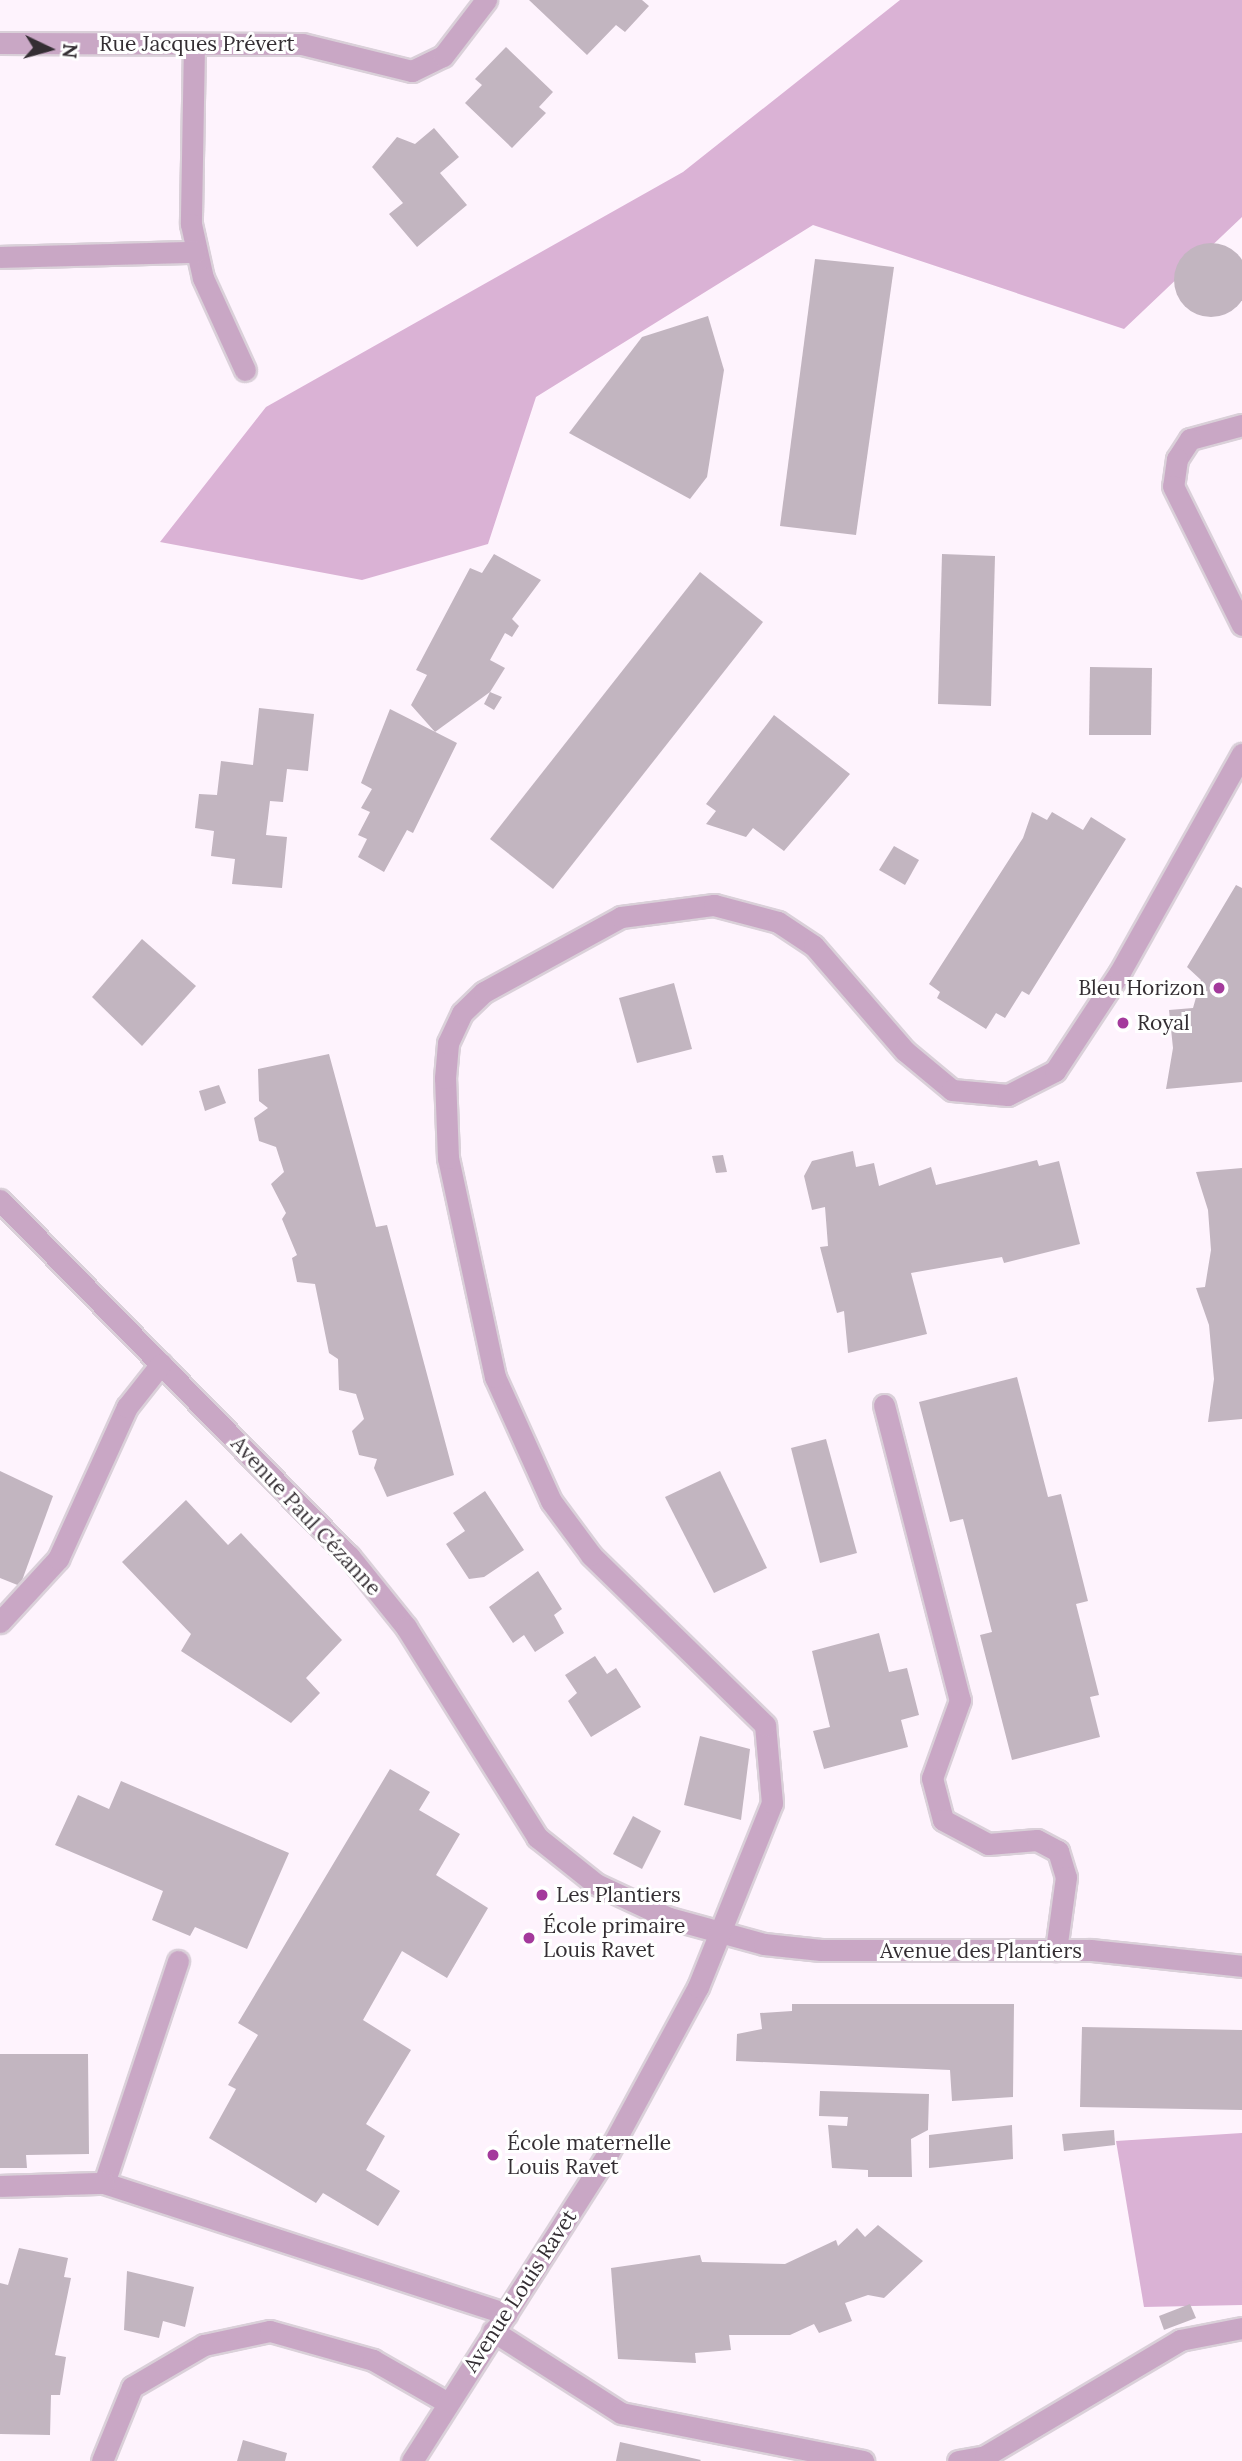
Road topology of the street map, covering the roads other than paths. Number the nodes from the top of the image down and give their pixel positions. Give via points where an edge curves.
1 (486, 0) edge
2 (0, 43) edge
3 (194, 44) junction
4 (196, 252) junction
5 (0, 257) edge
6 (246, 370) dead end
7 (1242, 425) edge
8 (1242, 625) edge
9 (1242, 754) edge
10 (0, 1200) edge
11 (161, 1364) junction
12 (884, 1405) dead end
13 (0, 1622) edge
14 (722, 1933) junction
15 (1056, 1950) junction
16 (178, 1961) dead end
17 (1242, 1966) edge
18 (104, 2183) junction
19 (0, 2186) edge
20 (500, 2322) junction
21 (1242, 2328) edge
22 (448, 2403) junction
23 (102, 2461) edge
24 (412, 2461) edge
25 (863, 2461) edge
26 (958, 2461) edge

1 - 3 street, Rue Jacques Prévert via 443,56 412,71 302,44
2 - 3 street, Rue Jacques Prévert
3 - 4 street
4 - 5 street
4 - 6 street
7 - 8 street via 1190,439 1177,459 1174,486
9 - 14 street, Avenue Louis Ravet via 1083,1031 1055,1071 1019,1091 977,1097 952,1090 905,1051 814,946 778,922 714,905 621,917 484,992 462,1013 453,1033 445,1078 448,1158 495,1377 519,1436 551,1501 591,1555 765,1725 772,1803
10 - 11 street, Avenue Paul Cézanne
11 - 13 street via 127,1407 58,1559
11 - 14 street, Avenue Paul Cézanne via 349,1556 407,1627 537,1837 596,1884 669,1918
12 - 15 street via 960,1700 932,1778 943,1820 988,1844 1037,1840 1058,1851 1066,1877
14 - 15 street, Avenue des Plantiers via 821,1950
14 - 20 street, Avenue Louis Ravet via 606,2157
15 - 17 street, Avenue des Plantiers
16 - 18 street
18 - 19 street
18 - 20 street
20 - 22 street, Avenue Louis Ravet
20 - 25 street via 621,2413
21 - 26 street via 1180,2340 985,2456
22 - 23 street via 373,2360 270,2330 204,2345 132,2387
22 - 24 street, Avenue Louis Ravet

